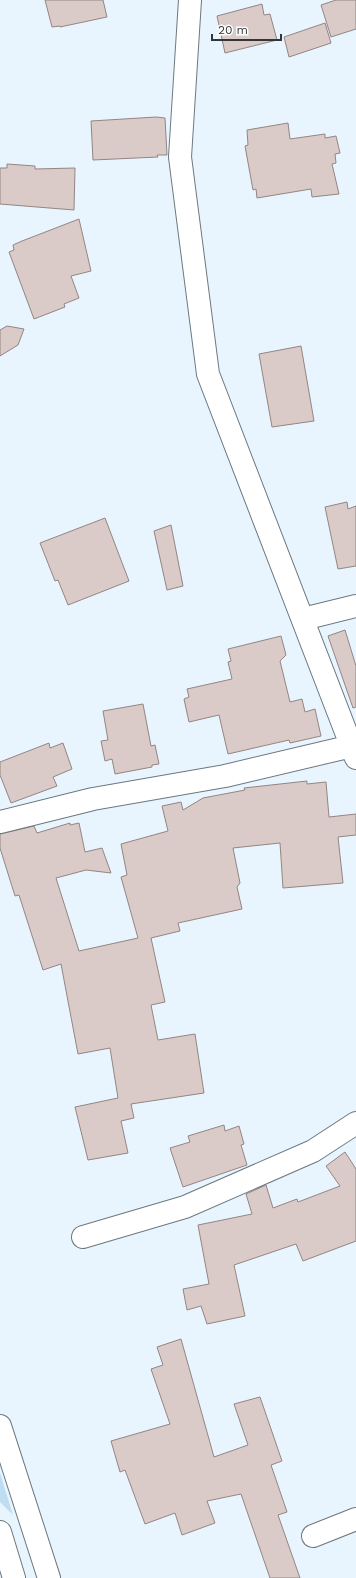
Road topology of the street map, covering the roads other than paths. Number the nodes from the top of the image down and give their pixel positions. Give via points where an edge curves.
1 (190, 0) edge
2 (356, 606) edge
3 (303, 619) junction
4 (354, 752) edge
5 (0, 822) edge
6 (356, 1123) edge
7 (83, 1237) dead end
8 (0, 1426) edge
9 (356, 1519) edge
10 (0, 1532) edge
11 (313, 1536) dead end
12 (14, 1578) edge
13 (49, 1578) edge

1 - 3 street via 180,157 208,374
2 - 3 street
3 - 4 street
4 - 5 street via 93,799
6 - 7 street via 313,1151 185,1207
8 - 13 street
9 - 11 street
10 - 12 street

